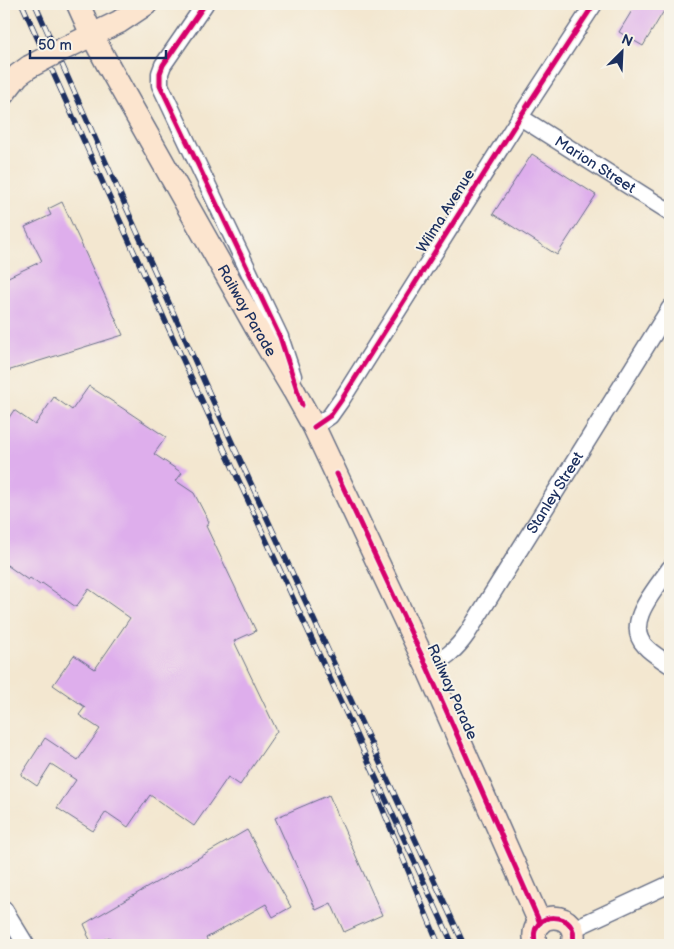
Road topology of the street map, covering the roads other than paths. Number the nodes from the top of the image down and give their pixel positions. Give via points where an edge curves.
1 (78, 4) edge
2 (146, 4) edge
3 (205, 4) edge
4 (594, 4) edge
5 (92, 35) junction
6 (4, 93) edge
7 (520, 117) junction
8 (670, 212) edge
9 (670, 308) edge
10 (302, 405) junction
11 (314, 427) junction
12 (670, 568) edge
13 (670, 665) edge
14 (427, 667) junction
15 (670, 884) edge
16 (4, 909) edge
17 (540, 923) junction
18 (572, 937) edge
19 (24, 945) edge
20 (536, 945) edge

1 - 5 main road, Railway Parade
2 - 5 main road
3 - 10 street via 163,65 160,85 280,337
4 - 7 street, Wilma Avenue
5 - 6 main road, bridge via 28,67
5 - 10 main road, Railway Parade
7 - 8 street, Marion Street
7 - 11 street, Wilma Avenue via 342,399 330,416
9 - 14 street, Stanley Street via 467,634 449,655
10 - 11 main road, Railway Parade
11 - 14 main road, Railway Parade
12 - 13 street via 640,614 636,627 644,646
14 - 17 main road, Railway Parade
15 - 18 street
16 - 19 street
17 - 18 main road via 556,917 566,921
17 - 20 main road via 534,934

